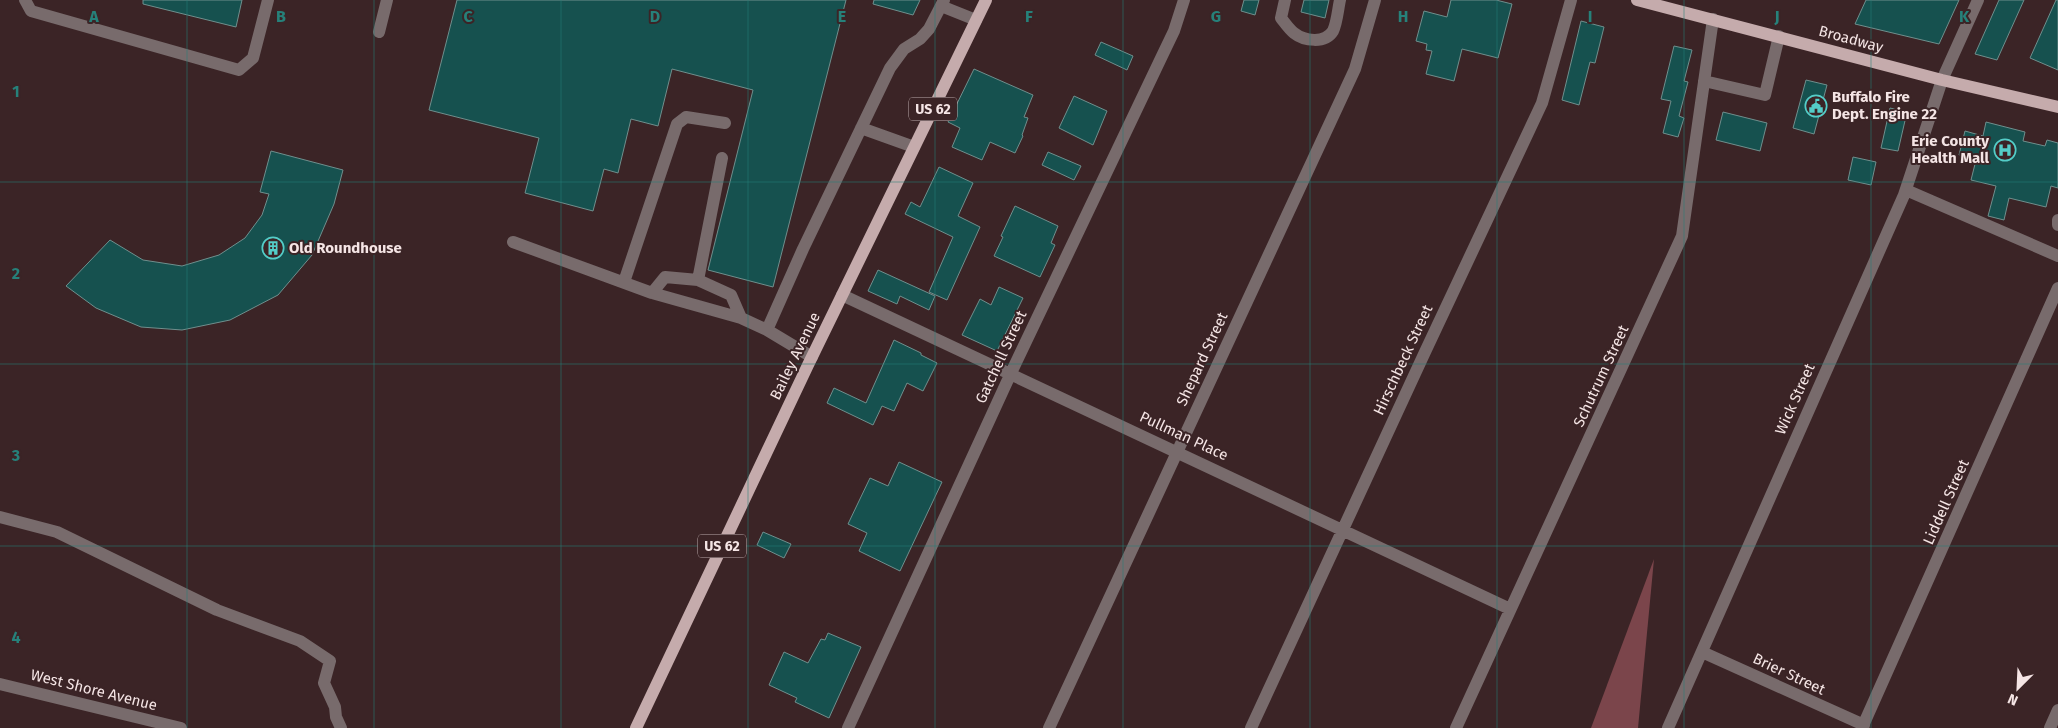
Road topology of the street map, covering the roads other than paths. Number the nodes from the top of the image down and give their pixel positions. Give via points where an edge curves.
1 (25, 0) edge
2 (268, 0) edge
3 (387, 0) edge
4 (986, 0) edge
5 (1184, 0) edge
6 (1285, 0) edge
7 (1340, 0) edge
8 (1375, 0) edge
9 (1571, 0) edge
10 (1637, 0) edge
11 (1978, 0) edge
12 (942, 3) edge
13 (1713, 19) junction
14 (976, 20) junction
15 (379, 32) dead end
16 (1779, 36) junction
17 (1942, 80) junction
18 (1704, 81) junction
19 (2058, 107) edge
20 (725, 123) dead end
21 (861, 128) junction
22 (914, 147) junction
23 (722, 158) dead end
24 (1906, 190) junction
25 (2058, 220) edge
26 (2058, 225) edge
27 (513, 242) dead end
28 (2058, 256) edge
29 (698, 280) junction
30 (624, 282) junction
31 (2058, 288) edge
32 (652, 293) junction
33 (842, 295) junction
34 (741, 318) junction
35 (767, 330) junction
36 (812, 357) junction
37 (1010, 372) junction
38 (1177, 451) junction
39 (0, 517) edge
40 (1343, 529) junction
41 (1510, 608) junction
42 (1702, 652) junction
43 (0, 684) edge
44 (2058, 710) edge
45 (1863, 726) edge
46 (181, 728) edge
47 (341, 728) edge
48 (636, 728) edge
49 (848, 728) edge
50 (1049, 728) edge
51 (1251, 728) edge
52 (1456, 728) edge
53 (1668, 728) edge
54 (2050, 728) edge

1 - 2 street via 31,11 238,70 253,58
3 - 15 street
4 - 14 main road, Bailey Avenue / US 62
5 - 37 street, Gatchell Street via 1174,31
6 - 7 street via 1282,18 1288,27 1306,39 1317,40 1333,31
8 - 38 street, Shepard Street via 1355,69
9 - 40 street, Hirschbeck Street via 1542,103
10 - 13 main road, Broadway
11 - 17 street, Wick Street
12 - 14 street
12 - 21 street via 929,29 894,61
13 - 16 main road, Broadway
13 - 18 street, Schutrum Street
14 - 22 main road, Bailey Avenue / US 62
16 - 17 main road, Broadway
16 - 18 street via 1765,95
17 - 19 main road, Broadway
17 - 24 street, Wick Street
18 - 41 street, Schutrum Street via 1682,236
20 - 30 street via 686,117 676,124
21 - 22 street
21 - 35 street
22 - 33 main road, Bailey Avenue / US 62
23 - 29 street
24 - 28 street
24 - 42 street, Wick Street
25 - 26 street
27 - 30 street
29 - 32 street via 665,277
29 - 34 street via 731,295
30 - 32 street
31 - 45 street, Liddell Street
32 - 34 street
33 - 36 main road, Bailey Avenue / US 62
33 - 37 street, Pullman Place
34 - 35 street
35 - 36 street
36 - 48 main road, Bailey Avenue / US 62
37 - 38 street, Pullman Place
37 - 49 street, Gatchell Street
38 - 40 street, Pullman Place
38 - 50 street, Shepard Street
39 - 47 street via 57,532 217,610 300,641 330,661 324,683 336,707
40 - 41 street, Pullman Place
40 - 51 street, Hirschbeck Street
41 - 52 street, Schutrum Street
42 - 45 street, Brier Street
42 - 53 street, Wick Street
43 - 46 street, West Shore Avenue
44 - 54 street

